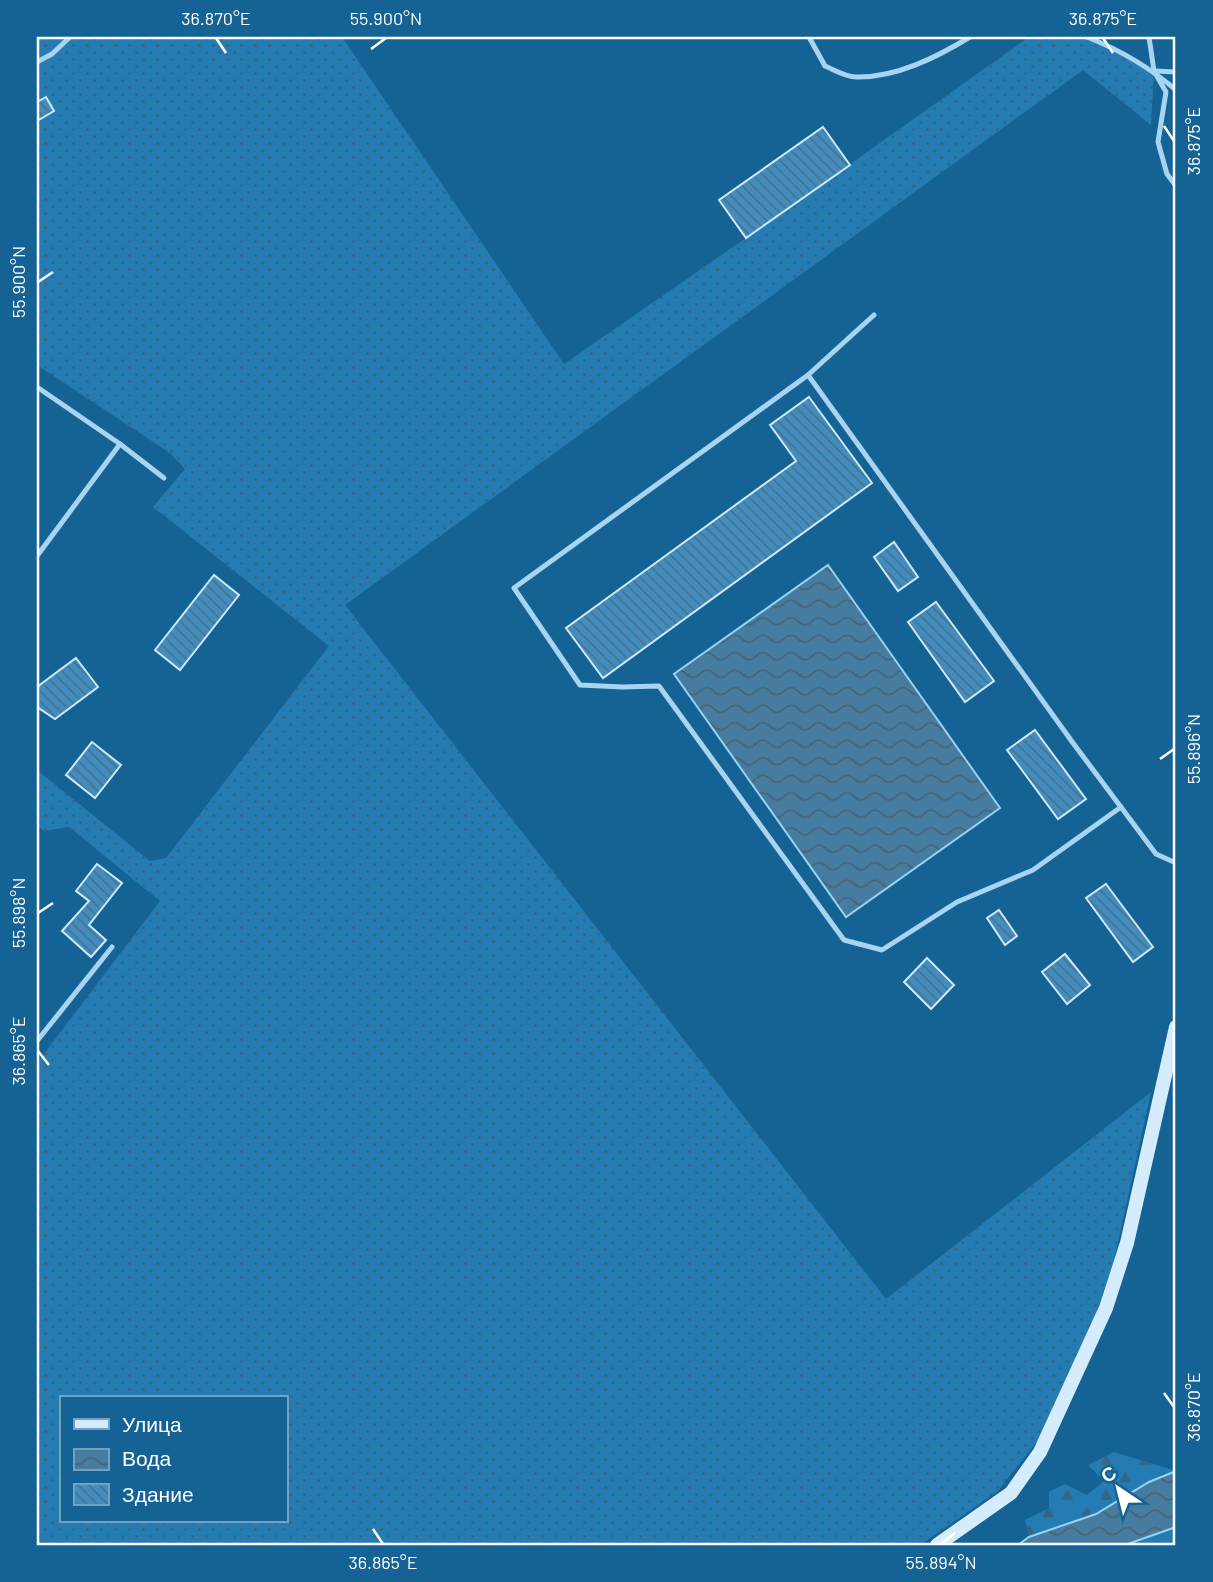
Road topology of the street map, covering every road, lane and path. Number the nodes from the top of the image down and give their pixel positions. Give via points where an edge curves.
1 (69, 37) edge
2 (809, 37) edge
3 (970, 37) edge
4 (1087, 37) edge
5 (1149, 37) edge
6 (37, 62) edge
7 (1154, 71) junction
8 (1176, 72) edge
9 (1176, 90) edge
10 (1176, 186) edge
11 (874, 315) dead end
12 (808, 375) junction
13 (37, 387) edge
14 (120, 444) junction
15 (164, 478) dead end
16 (37, 556) edge
17 (1121, 807) junction
18 (1176, 863) edge
19 (112, 947) dead end
20 (1176, 1027) edge
21 (37, 1041) edge
22 (937, 1545) edge

1 - 6 lane
2 - 3 lane via 824,66 854,77 921,64
4 - 7 lane
5 - 7 lane
7 - 8 lane
7 - 9 lane
7 - 10 lane via 1166,92 1158,142 1167,174
11 - 12 lane
12 - 17 lane
12 - 17 lane via 514,588 580,685 659,686 844,940 882,950 957,902 1033,870
13 - 14 lane
14 - 15 lane
14 - 16 lane
17 - 18 lane via 1156,854
19 - 21 lane
20 - 22 street via 1127,1243 1106,1308 1046,1440 1011,1493

